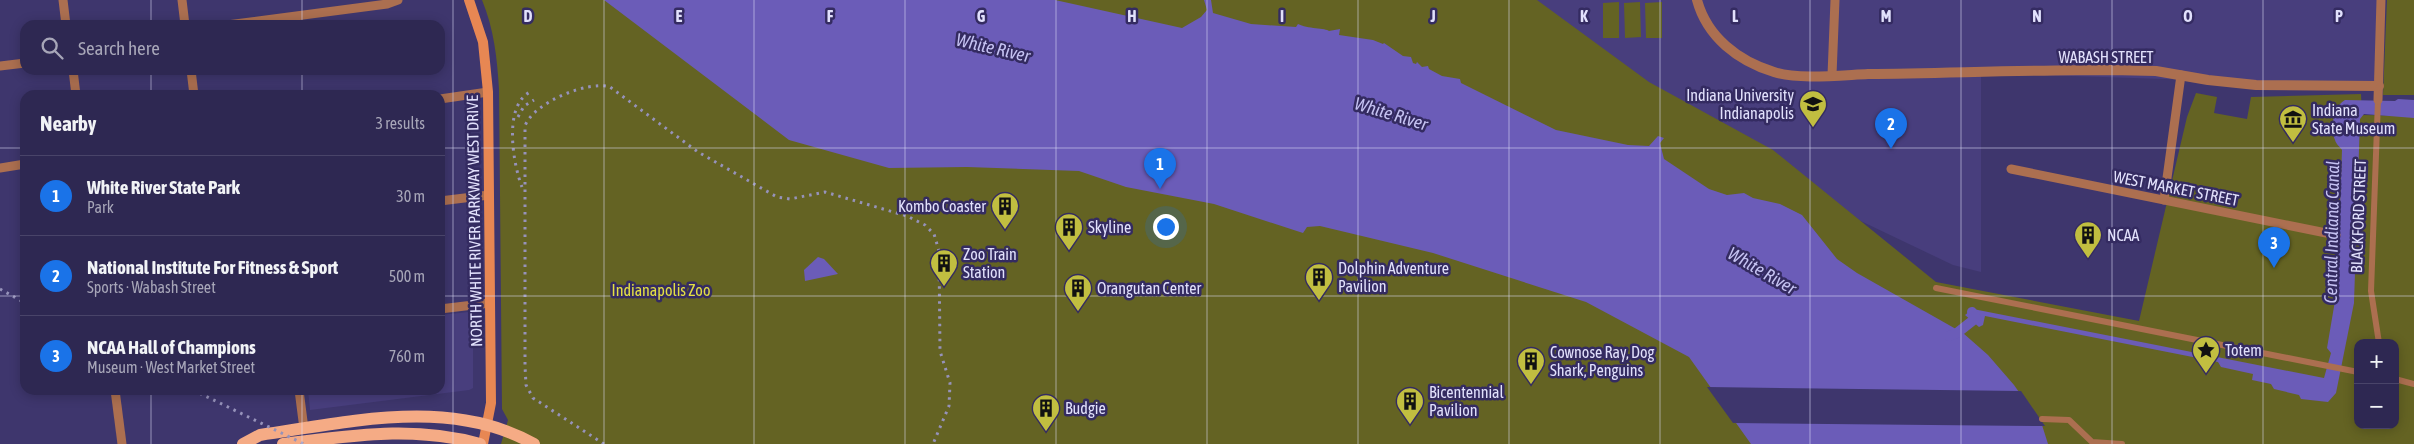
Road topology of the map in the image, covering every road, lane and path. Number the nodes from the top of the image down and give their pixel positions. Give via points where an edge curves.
1 (63, 0) edge
2 (182, 0) edge
3 (398, 0) edge
4 (469, 0) edge
5 (1697, 0) edge
6 (1835, 0) edge
7 (2381, 0) edge
8 (65, 20) edge
9 (184, 20) edge
10 (265, 20) edge
11 (20, 64) edge
12 (0, 66) edge
13 (74, 75) edge
14 (192, 75) edge
15 (1832, 75) junction
16 (2182, 75) junction
17 (2379, 86) junction
18 (75, 90) edge
19 (193, 90) edge
20 (488, 92) junction
21 (445, 98) edge
22 (2378, 100) joint
23 (20, 165) edge
24 (0, 168) edge
25 (2010, 170) dead end
26 (489, 195) junction
27 (445, 200) edge
28 (2164, 200) junction
29 (2336, 235) dead end
30 (1936, 288) dead end
31 (490, 303) junction
32 (445, 308) edge
33 (2378, 339) edge
34 (2354, 371) edge
35 (2399, 381) edge
36 (2414, 384) edge
37 (116, 395) edge
38 (300, 395) edge
39 (2042, 419) dead end
40 (486, 425) junction
41 (304, 429) junction
42 (122, 444) edge
43 (242, 444) edge
44 (282, 444) edge
45 (481, 444) edge
46 (534, 444) edge
47 (2122, 444) edge

1 - 8 street
2 - 9 street
3 - 10 street
4 - 20 main road, NORTH WHITE RIVER PARKWAY WEST DRIVE via 483,42
5 - 15 street, WABASH STREET via 1708,24 1725,47 1750,63 1775,73
6 - 15 street
7 - 17 street, BLACKFORD STREET
11 - 12 street
13 - 18 street
14 - 19 street
15 - 16 street, WABASH STREET via 2111,70
16 - 17 street, WABASH STREET via 2256,85
16 - 28 street
17 - 22 street, BLACKFORD STREET
20 - 21 street
20 - 26 main road, NORTH WHITE RIVER PARKWAY WEST DRIVE
22 - 33 street, BLACKFORD STREET via 2371,290
23 - 24 street
25 - 28 street, WEST MARKET STREET
26 - 27 street
26 - 31 main road, NORTH WHITE RIVER PARKWAY WEST DRIVE
28 - 29 street, WEST MARKET STREET
30 - 34 street
31 - 32 street
31 - 40 main road, NORTH WHITE RIVER PARKWAY WEST DRIVE via 490,403
35 - 36 street
37 - 42 street
38 - 41 street
39 - 47 street via 2068,420 2092,442
40 - 41 main road via 417,416
40 - 45 main road, NORTH WHITE RIVER PARKWAY WEST DRIVE
40 - 46 main road
41 - 43 main road via 260,435
44 - 45 main road via 400,432 444,435

